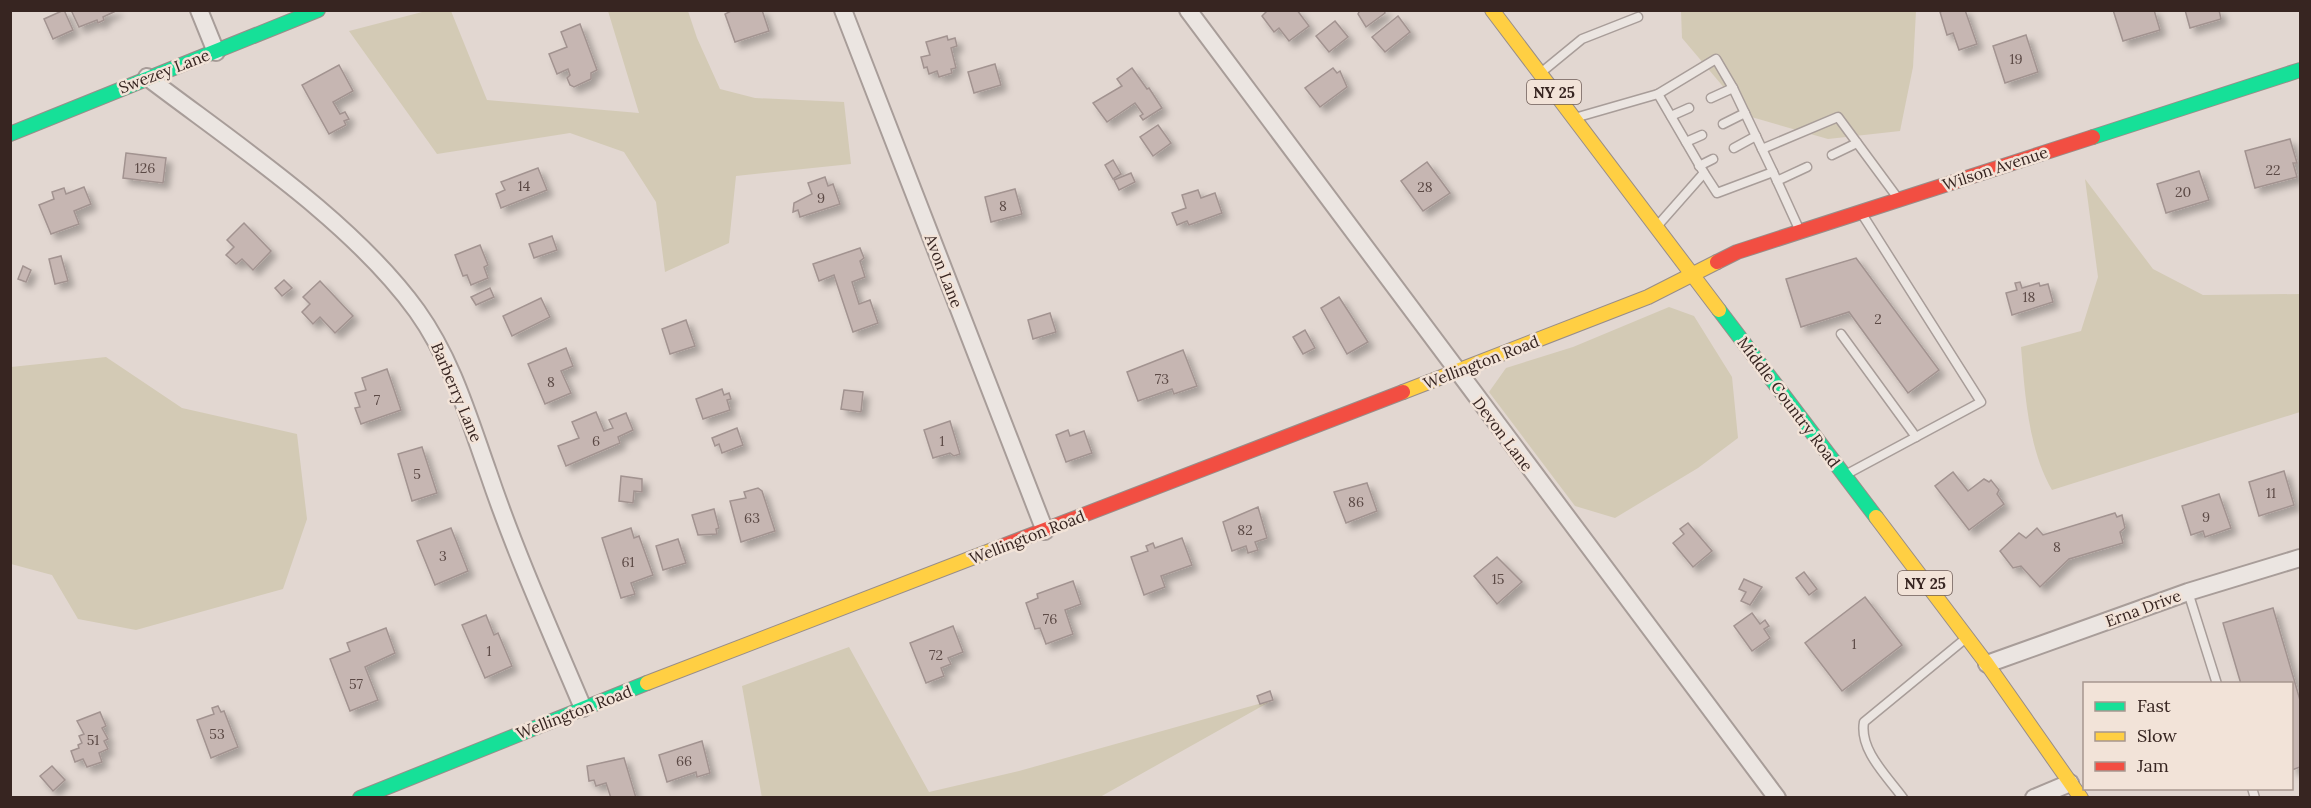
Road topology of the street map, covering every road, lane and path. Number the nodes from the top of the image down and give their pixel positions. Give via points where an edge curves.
1 (199, 10) edge
2 (318, 10) edge
3 (843, 10) edge
4 (1188, 10) edge
5 (1492, 10) edge
6 (1638, 17) dead end
7 (216, 52) junction
8 (2301, 70) edge
9 (1540, 74) junction
10 (147, 77) junction
11 (1733, 88) junction
12 (1658, 94) junction
13 (1711, 98) dead end
14 (1689, 108) dead end
15 (1745, 113) junction
16 (1671, 116) junction
17 (1574, 118) junction
18 (1723, 124) dead end
19 (10, 134) edge
20 (1702, 135) dead end
21 (1756, 136) junction
22 (1686, 142) junction
23 (1857, 143) junction
24 (1734, 147) dead end
25 (1762, 149) junction
26 (1832, 155) dead end
27 (1713, 159) dead end
28 (1807, 167) dead end
29 (1701, 170) junction
30 (1775, 177) junction
31 (1899, 199) junction
32 (1861, 212) junction
33 (1657, 226) junction
34 (1800, 231) junction
35 (1692, 272) junction
36 (1841, 334) dead end
37 (1457, 372) junction
38 (1916, 437) junction
39 (1844, 476) junction
40 (1045, 531) junction
41 (2301, 558) edge
42 (2188, 592) junction
43 (1967, 638) junction
44 (1987, 664) junction
45 (2216, 682) edge
46 (583, 708) junction
47 (2070, 783) junction
48 (360, 798) edge
49 (1777, 798) edge
50 (1903, 798) edge
51 (2034, 798) edge
52 (2081, 798) edge

1 - 7 street
2 - 7 street, Swezey Lane
3 - 40 street, Avon Lane
4 - 37 street, Devon Lane
5 - 9 street, Middle Country Road / NY 25
6 - 9 lane via 1582,39
7 - 10 street, Swezey Lane
8 - 31 street, Wilson Avenue
9 - 17 street, Middle Country Road / NY 25
10 - 19 street, Swezey Lane
10 - 46 street, Barberry Lane via 314,207 391,278 417,311 442,350
11 - 12 lane via 1716,59
11 - 13 lane
11 - 15 lane
12 - 16 lane
12 - 17 lane
14 - 16 lane
15 - 18 lane
15 - 21 lane
16 - 22 lane
17 - 33 street, Middle Country Road / NY 25
20 - 22 lane
21 - 24 lane
21 - 25 lane
22 - 29 lane
23 - 25 lane via 1838,117
23 - 26 lane
23 - 31 lane
25 - 30 lane
27 - 29 lane
28 - 30 lane
29 - 30 lane via 1717,193
29 - 33 lane
30 - 34 lane
31 - 32 street, Wilson Avenue
32 - 34 street, Wilson Avenue
32 - 38 lane via 1981,402
33 - 35 street, Middle Country Road / NY 25
34 - 35 street, Wilson Avenue
35 - 37 street, Wellington Road via 1648,297
35 - 39 street, Middle Country Road / NY 25
36 - 38 lane
37 - 40 street, Wellington Road
37 - 49 street, Devon Lane
38 - 39 lane
39 - 43 street, Middle Country Road / NY 25
40 - 46 street, Wellington Road
41 - 42 street, Erna Drive
42 - 44 street, Erna Drive
42 - 45 lane
43 - 44 street, Middle Country Road / NY 25
43 - 50 lane via 1864,722 1862,734 1867,748
44 - 47 street, Middle Country Road / NY 25
46 - 48 street, Wellington Road
47 - 51 street
47 - 52 street, Middle Country Road / NY 25

